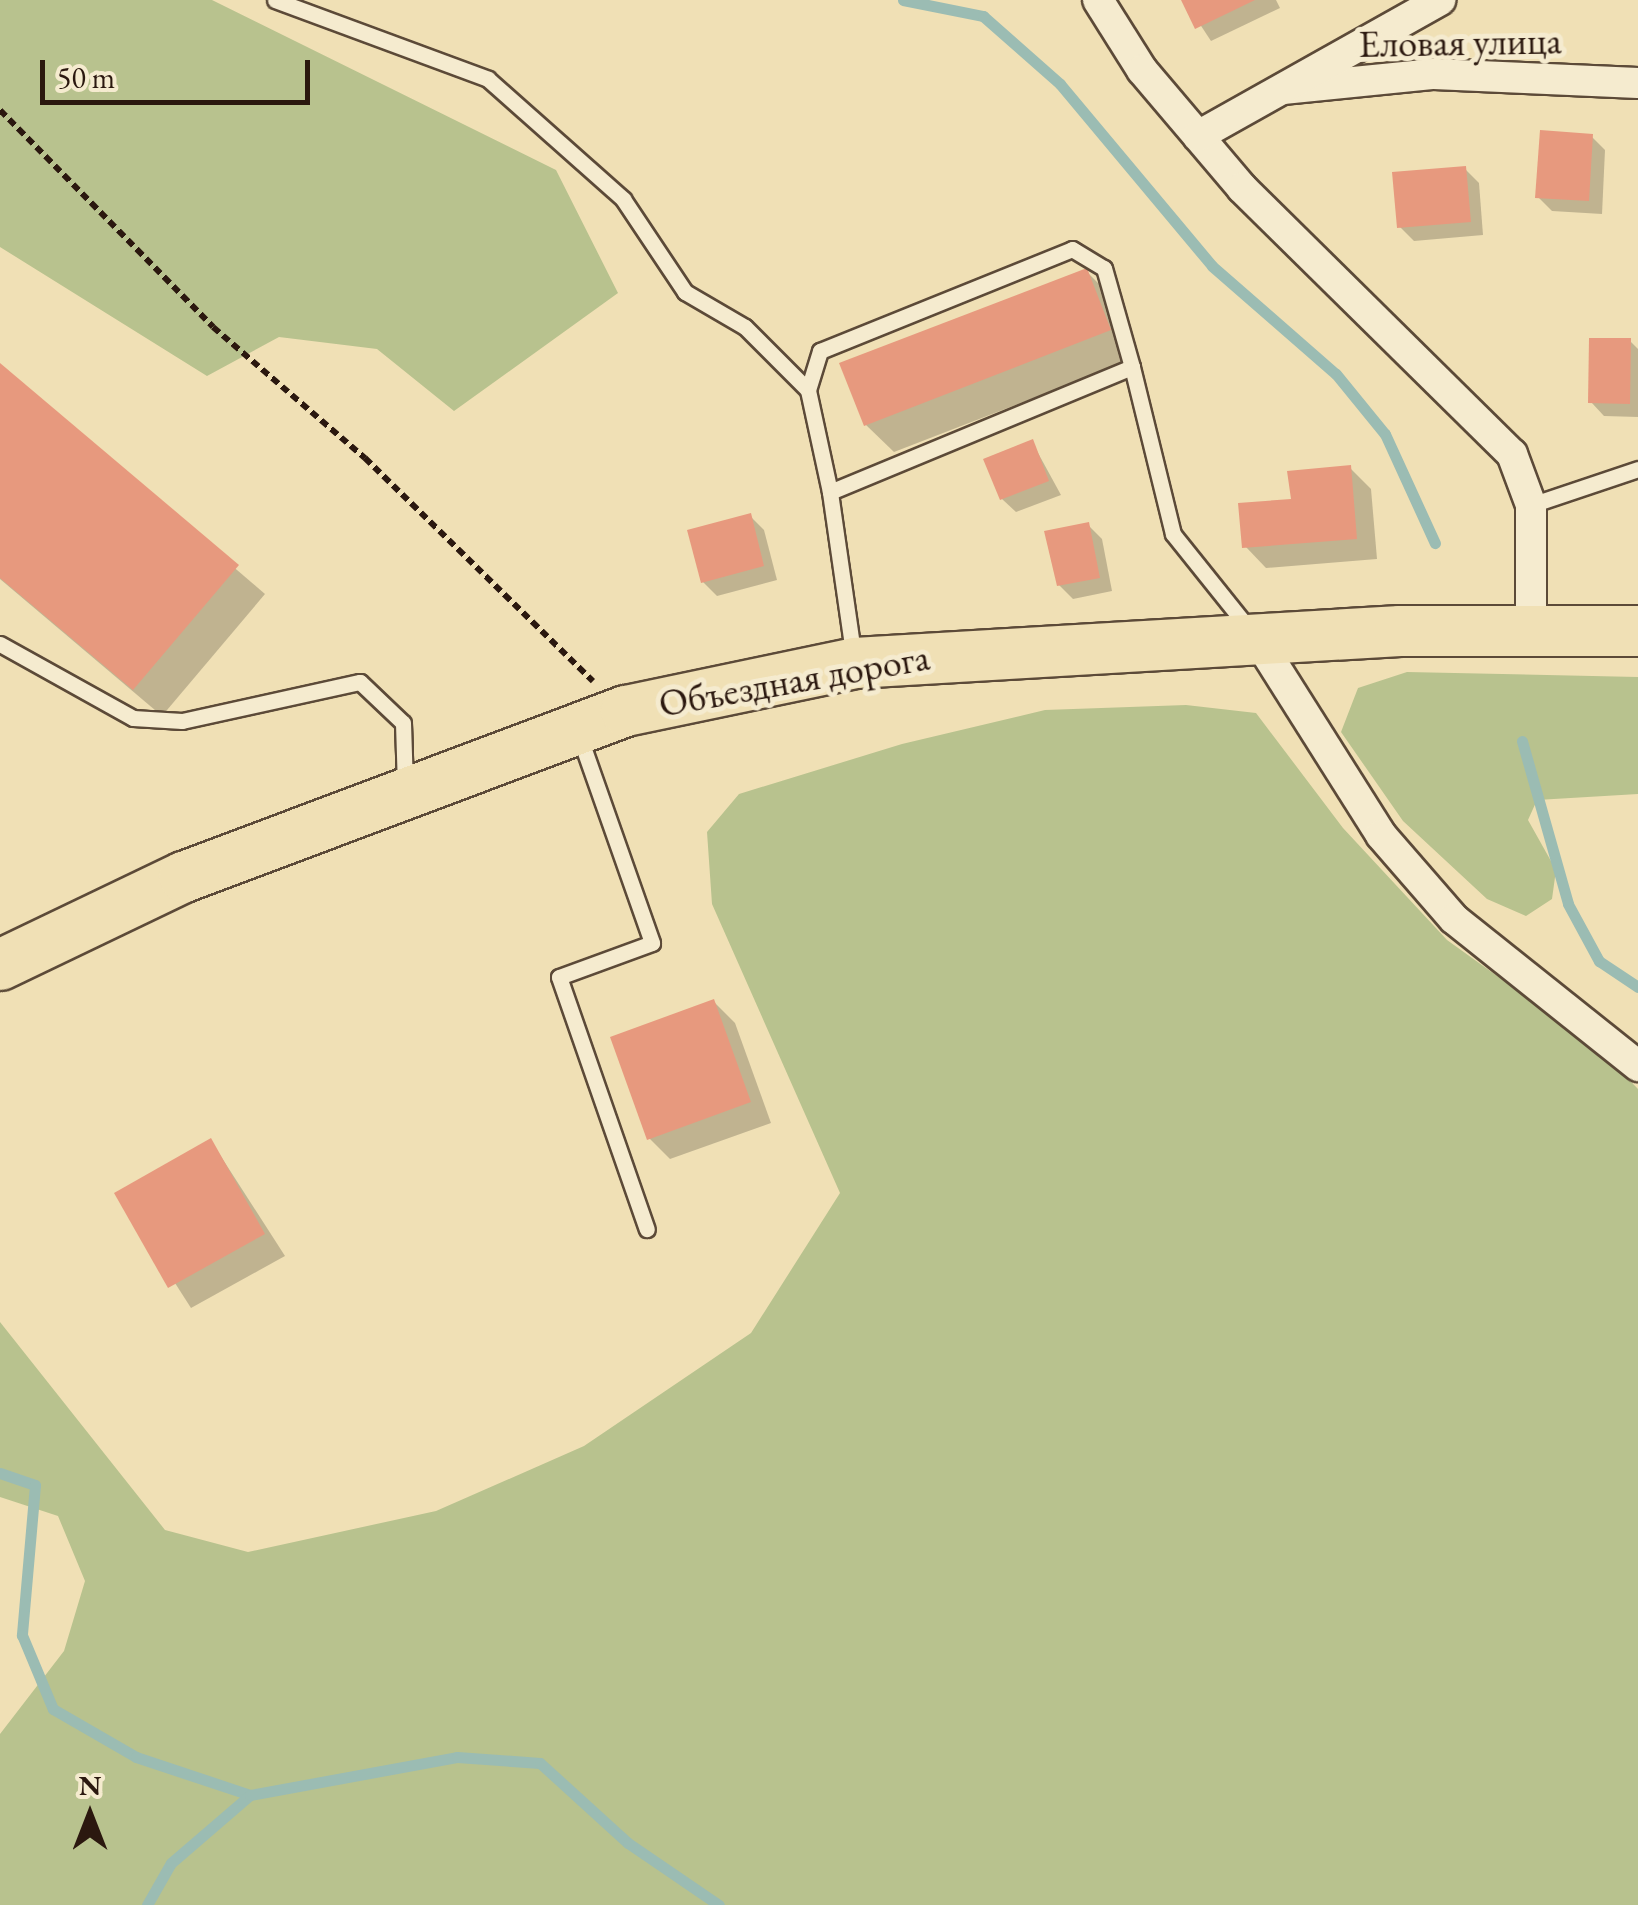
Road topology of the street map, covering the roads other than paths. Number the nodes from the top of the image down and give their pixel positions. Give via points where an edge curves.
1 (276, 0) edge
2 (1098, 0) edge
3 (1440, 0) edge
4 (1638, 83) edge
5 (1283, 89) junction
6 (1198, 136) junction
7 (1132, 366) junction
8 (808, 390) junction
9 (1638, 469) edge
10 (830, 492) junction
11 (1530, 505) junction
12 (1531, 630) junction
13 (1638, 630) edge
14 (1256, 637) junction
15 (0, 644) edge
16 (855, 663) junction
17 (577, 729) junction
18 (405, 794) junction
19 (0, 966) edge
20 (1638, 1066) edge
21 (647, 1229) dead end

1 - 8 lane via 488,79 623,199 685,292 744,327
2 - 6 street
3 - 5 street
4 - 5 street, Еловая улица via 1434,74
5 - 6 street
6 - 11 street via 1311,262 1480,415 1512,454
7 - 8 lane via 1104,268 1072,249 820,352
7 - 10 lane
7 - 14 lane via 1173,534
8 - 10 lane
9 - 11 lane
10 - 16 lane
11 - 12 street
12 - 13 main road, Объездная дорога
12 - 14 main road, Объездная дорога
14 - 16 main road, Объездная дорога
14 - 20 street via 1381,835 1454,919
15 - 18 lane via 132,718 182,722 360,682 403,723
16 - 17 main road, Объездная дорога via 626,711
17 - 18 main road, Объездная дорога
17 - 21 lane via 652,943 559,977
18 - 19 main road, Объездная дорога via 184,877

